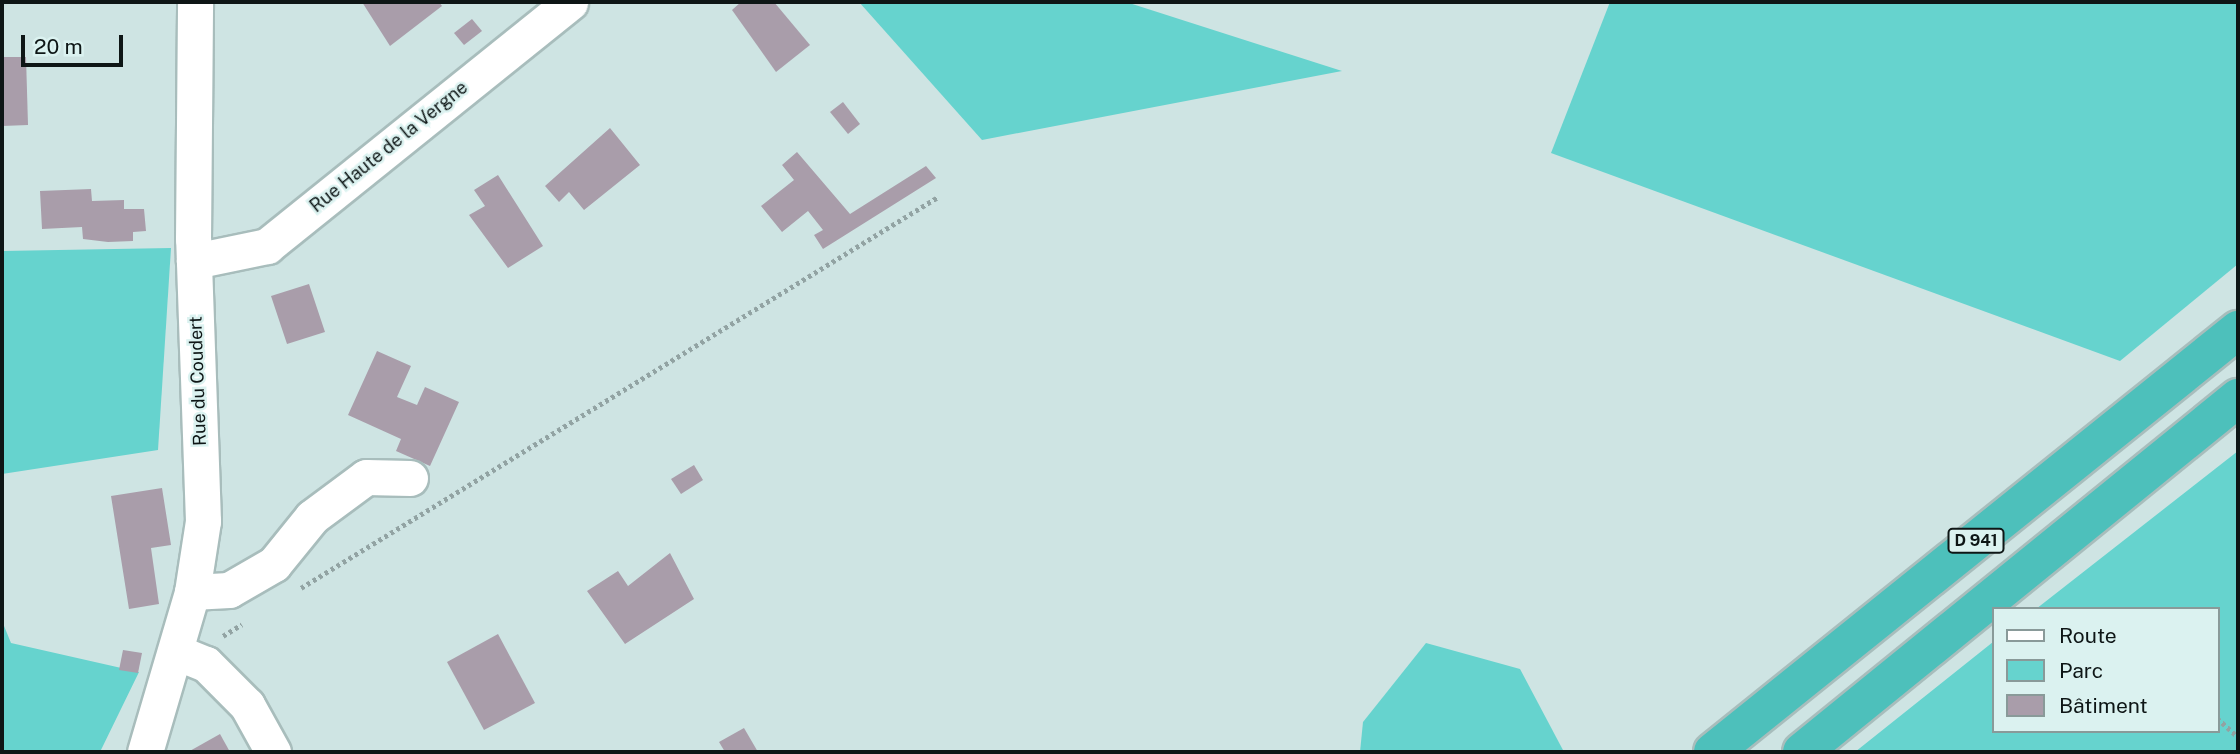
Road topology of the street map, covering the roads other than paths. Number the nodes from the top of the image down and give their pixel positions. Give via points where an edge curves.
1 (195, 2) edge
2 (570, 2) edge
3 (194, 261) junction
4 (2238, 330) edge
5 (2238, 398) edge
6 (410, 478) dead end
7 (192, 592) junction
8 (191, 658) junction
9 (145, 752) edge
10 (274, 752) edge
11 (1713, 752) edge
12 (1802, 752) edge

1 - 3 street, Rue du Coudert
2 - 3 street, Rue Haute de la Vergne via 267,246
3 - 7 street, Rue du Coudert via 203,521
4 - 11 highway, D 941
5 - 12 highway, D 941
6 - 7 street via 366,477 312,517 274,564 229,590
7 - 8 street, Rue du Coudert
8 - 9 street, Rue du Coudert
8 - 10 street via 247,705

